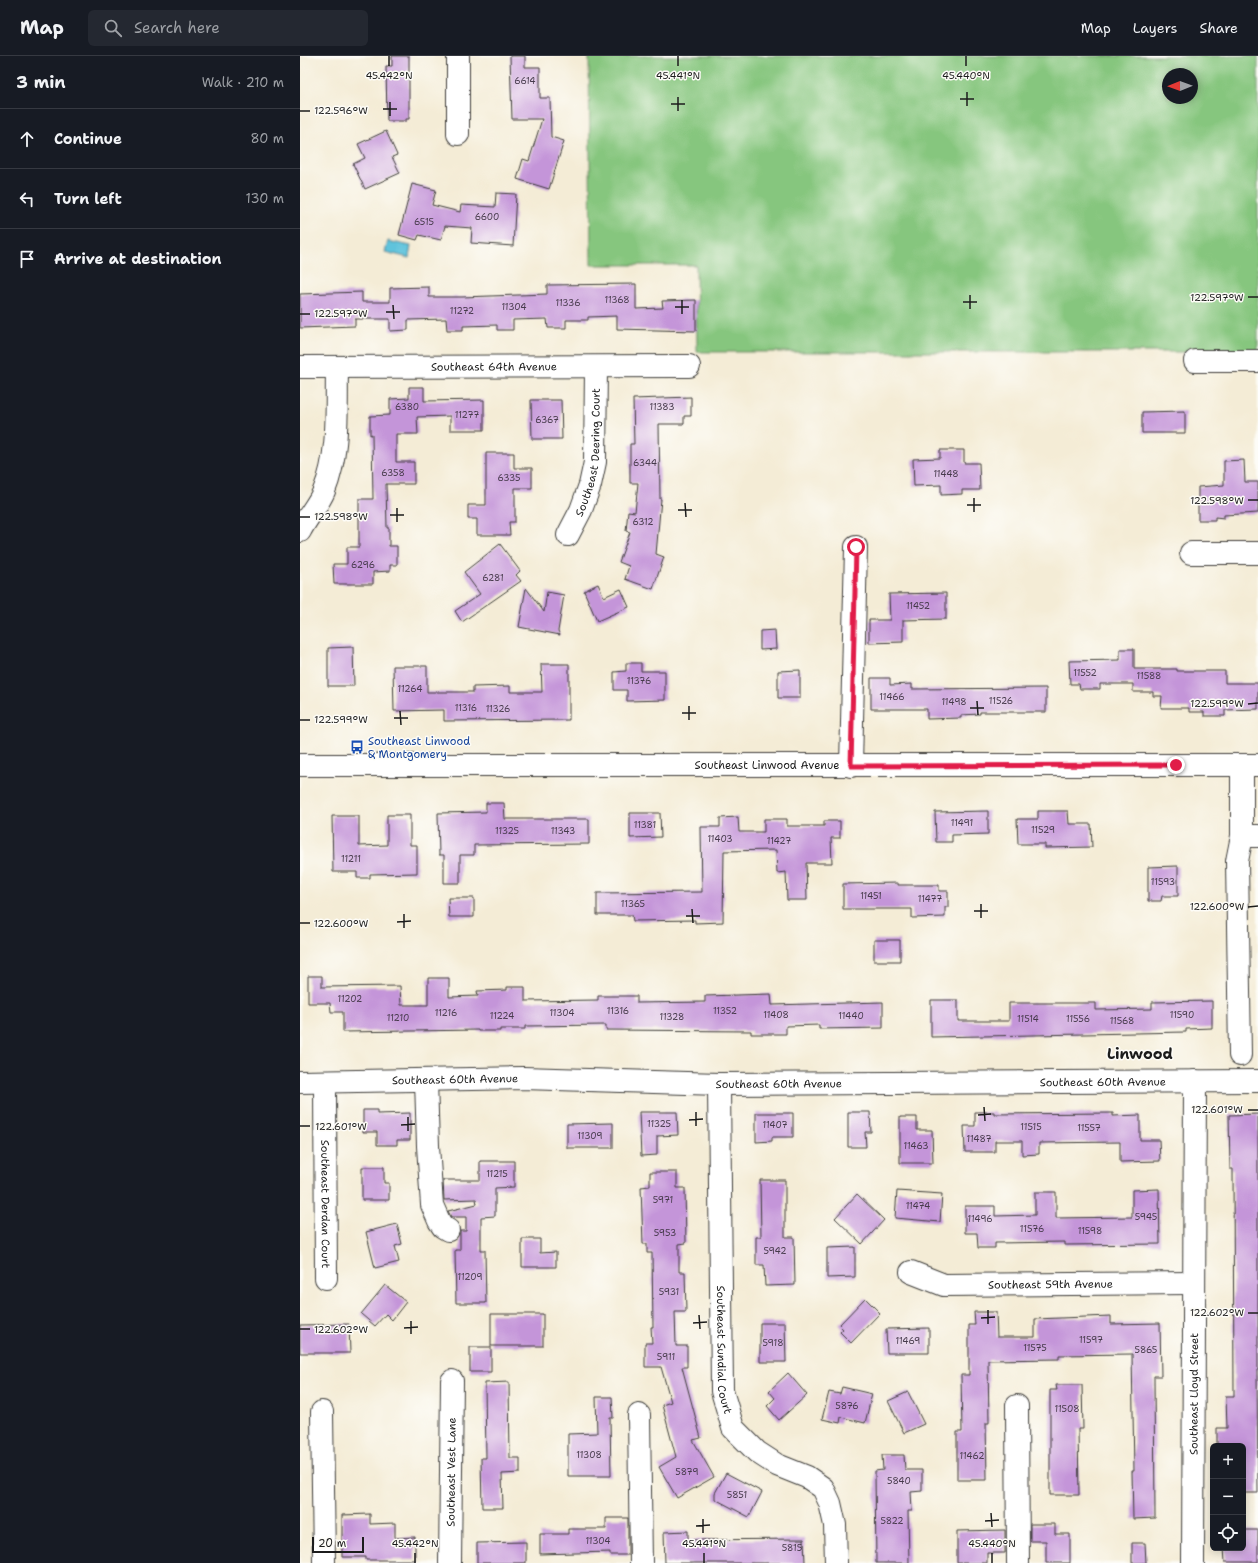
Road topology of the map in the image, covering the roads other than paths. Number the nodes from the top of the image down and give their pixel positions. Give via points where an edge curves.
1 (458, 56) edge
2 (458, 134) dead end
3 (1195, 361) dead end
4 (1258, 361) edge
5 (689, 366) dead end
6 (300, 367) edge
7 (337, 367) junction
8 (596, 367) junction
9 (300, 531) edge
10 (568, 535) dead end
11 (856, 547) dead end
12 (1190, 553) dead end
13 (1258, 553) edge
14 (300, 765) edge
15 (1250, 765) edge
16 (851, 766) junction
17 (1250, 836) edge
18 (1240, 1055) dead end
19 (426, 1080) junction
20 (1194, 1081) junction
21 (1258, 1081) edge
22 (300, 1082) edge
23 (325, 1082) junction
24 (719, 1084) junction
25 (448, 1230) dead end
26 (910, 1272) dead end
27 (326, 1278) dead end
28 (1194, 1283) junction
29 (452, 1381) dead end
30 (1017, 1406) dead end
31 (322, 1412) dead end
32 (640, 1415) dead end
33 (324, 1563) edge
34 (450, 1563) edge
35 (641, 1563) edge
36 (836, 1563) edge
37 (1018, 1563) edge
38 (1193, 1563) edge

1 - 2 street
3 - 4 street
5 - 8 street, Southeast 64th Avenue
6 - 7 street, Southeast 64th Avenue
7 - 8 street, Southeast 64th Avenue
7 - 9 street via 335,453 323,493
8 - 10 street, Southeast Deering Court via 595,462 581,510
11 - 16 street
12 - 13 street
14 - 16 street, Southeast Linwood Avenue
15 - 16 street, Southeast Linwood Avenue
15 - 17 street
17 - 18 street via 1237,861
19 - 23 street, Southeast 60th Avenue
19 - 24 street, Southeast 60th Avenue via 523,1078
19 - 25 street via 432,1205 439,1221
20 - 21 street, Southeast 60th Avenue
20 - 24 street, Southeast 60th Avenue
20 - 28 street, Southeast Lloyd Street
22 - 23 street, Southeast 60th Avenue
23 - 27 street, Southeast Derdan Court
24 - 36 street, Southeast Sundial Court via 722,1391 733,1428 757,1452 777,1465 807,1477 822,1488 830,1503 835,1525
26 - 28 street, Southeast 59th Avenue via 944,1285
28 - 38 street, Southeast Lloyd Street
29 - 34 street, Southeast Vest Lane
30 - 37 street
31 - 33 street
32 - 35 street

